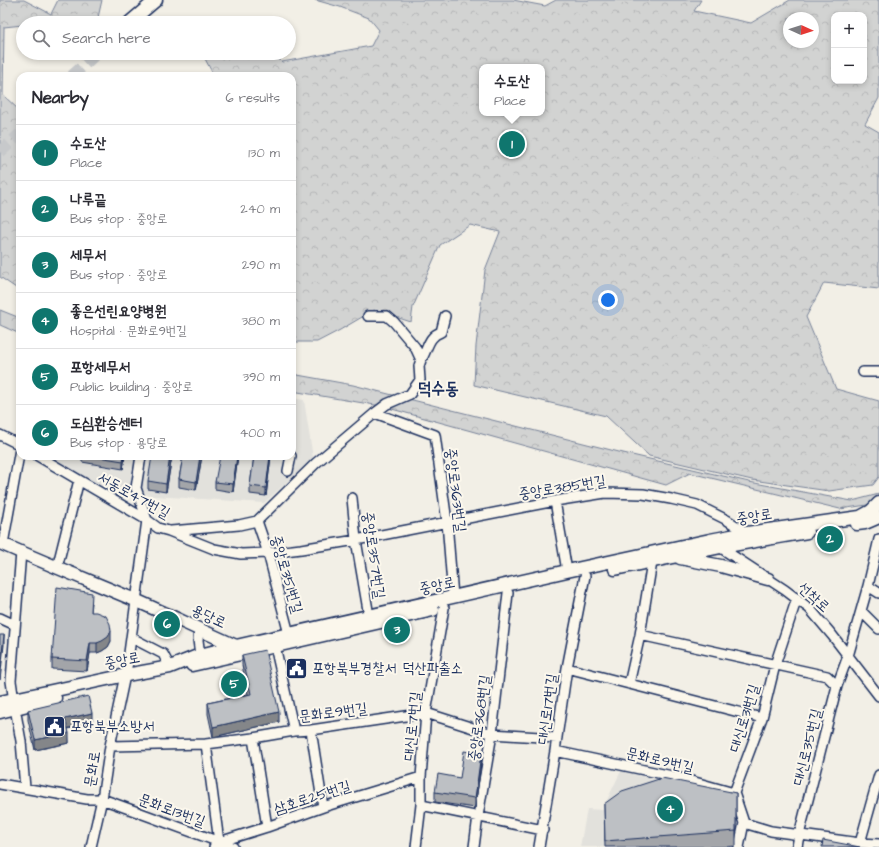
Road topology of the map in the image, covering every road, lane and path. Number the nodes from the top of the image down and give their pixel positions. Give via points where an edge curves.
1 (156, 0) edge
2 (161, 0) edge
3 (137, 16) edge
4 (144, 16) edge
5 (368, 316) dead end
6 (445, 316) dead end
7 (422, 360) junction
8 (863, 372) dead end
9 (879, 372) edge
10 (375, 413) junction
11 (0, 435) edge
12 (16, 443) edge
13 (18, 460) edge
14 (45, 460) edge
15 (140, 460) edge
16 (290, 460) edge
17 (288, 471) dead end
18 (79, 480) junction
19 (352, 498) dead end
20 (555, 501) junction
21 (879, 503) edge
22 (879, 517) edge
23 (147, 520) junction
24 (257, 521) junction
25 (447, 522) junction
26 (169, 531) junction
27 (747, 533) junction
28 (879, 539) edge
29 (356, 540) junction
30 (710, 540) junction
31 (2, 544) edge
32 (721, 548) junction
33 (21, 552) junction
34 (268, 553) junction
35 (675, 557) junction
36 (652, 562) junction
37 (57, 568) junction
38 (566, 571) junction
39 (585, 576) junction
40 (768, 579) junction
41 (868, 586) junction
42 (508, 593) junction
43 (879, 593) edge
44 (453, 598) junction
45 (797, 598) junction
46 (136, 601) junction
47 (444, 608) junction
48 (861, 611) junction
49 (369, 616) junction
50 (0, 618) edge
51 (15, 625) junction
52 (199, 629) junction
53 (879, 629) edge
54 (290, 634) junction
55 (640, 635) junction
56 (132, 638) junction
57 (275, 646) junction
58 (240, 650) junction
59 (200, 655) junction
60 (848, 656) junction
61 (775, 665) junction
62 (170, 667) junction
63 (567, 668) junction
64 (125, 677) junction
65 (629, 684) junction
66 (837, 686) junction
67 (879, 696) edge
68 (0, 702) edge
69 (14, 704) junction
70 (0, 712) edge
71 (426, 713) junction
72 (762, 718) junction
73 (311, 730) junction
74 (294, 731) junction
75 (492, 734) junction
76 (253, 738) junction
77 (557, 738) junction
78 (206, 744) junction
79 (110, 746) junction
80 (555, 751) junction
81 (879, 775) edge
82 (421, 777) junction
83 (0, 784) edge
84 (25, 788) junction
85 (734, 793) junction
86 (102, 800) junction
87 (421, 805) junction
88 (323, 807) junction
89 (478, 816) junction
90 (744, 823) junction
91 (267, 827) junction
92 (542, 830) junction
93 (799, 835) junction
94 (860, 843) junction
95 (217, 844) edge
96 (879, 844) edge
97 (91, 847) edge
98 (233, 847) edge
99 (416, 847) edge
100 (474, 847) edge
101 (540, 847) edge
102 (739, 847) edge
103 (797, 847) edge

1 - 3 main road
2 - 4 main road
5 - 7 street via 387,316 415,346
6 - 7 street via 441,332 429,342
7 - 10 street via 419,366 420,380 410,394 387,404
8 - 9 street
10 - 24 street via 316,462
10 - 25 street, 중앙로363번길 via 435,434
11 - 12 street
13 - 31 street, 용당로
14 - 18 street, 서동로47번길
15 - 23 street via 136,488
16 - 17 street
18 - 23 street, 서동로47번길
18 - 37 street
19 - 29 street, 중앙로357번길
20 - 25 street, 중앙로385번길
20 - 27 street, 중앙로385번길 via 605,493 643,494 697,505
20 - 38 street
21 - 27 main road, 중앙로 via 860,517
22 - 32 main road, 중앙로 via 865,523
23 - 26 street, 서동로47번길 via 158,528
23 - 46 street
24 - 26 street via 240,525
24 - 34 street, 중앙로351번길
25 - 29 street, 중앙로385번길
25 - 44 street, 중앙로363번길
26 - 34 street, 서동로47번길 via 214,549 241,554
27 - 30 main road, 중앙로
28 - 41 street, 대신로35번길
29 - 34 street, 서동로47번길
29 - 49 street, 중앙로357번길
30 - 32 street, 선착로
30 - 38 main road, 중앙로
31 - 33 main road, 용당로
32 - 35 main road, 중앙로
32 - 40 street, 선착로
33 - 37 main road, 용당로
33 - 51 street
34 - 54 street, 중앙로351번길
35 - 36 main road, 중앙로
35 - 40 main road
36 - 39 main road, 중앙로
36 - 55 street
37 - 46 main road, 용당로
38 - 44 main road, 중앙로
39 - 42 main road, 중앙로
39 - 63 street, 대신로17번길
40 - 45 street, 선착로
41 - 43 street
41 - 48 street, 대신로35번길
42 - 47 main road, 중앙로
42 - 75 street, 중앙로368번길
44 - 49 main road, 중앙로
45 - 60 street, 선착로 via 810,609
45 - 61 street, 대신로31번길
46 - 52 main road, 용당로
46 - 56 street, 문화로
47 - 57 main road, 중앙로
47 - 71 street, 대신로7번길
48 - 53 street
48 - 60 street, 대신로35번길
49 - 54 main road, 중앙로
50 - 51 street
51 - 69 street via 11,681
52 - 58 main road, 용당로
52 - 59 street
54 - 58 main road, 중앙로
55 - 61 street
55 - 65 street
56 - 62 street via 163,654
56 - 64 street, 문화로
57 - 58 main road, 중앙로
57 - 74 street
58 - 59 main road, 중앙로
58 - 64 main road, 중앙로
59 - 62 main road, 중앙로
60 - 66 street, 대신로35번길
60 - 67 street, 선착로
61 - 66 street via 827,676
61 - 72 street, 대신로31번길
62 - 64 main road, 중앙로
63 - 65 street
63 - 77 street, 대신로17번길
64 - 69 main road, 중앙로
64 - 79 street, 문화로
65 - 72 street
66 - 93 street, 대신로35번길
68 - 69 main road, 중앙로
69 - 70 main road, 중앙로
69 - 84 street via 21,741
71 - 73 street, 문화로9번길
71 - 75 street, 문화로9번길
71 - 82 street, 대신로7번길
72 - 85 street, 대신로31번길
73 - 74 street, 문화로9번길
73 - 88 street
74 - 76 street, 문화로9번길
75 - 77 street, 문화로9번길
75 - 89 street, 중앙로368번길
76 - 78 street, 문화로9번길
76 - 91 street
77 - 80 street, 대신로17번길
78 - 79 street, 문화로9번길
78 - 95 street
79 - 86 street, 문화로
80 - 85 street, 문화로9번길 via 678,777
80 - 92 street, 대신로17번길
81 - 94 street
82 - 87 street, 대신로7번길
82 - 88 street, 삼호로25번길
83 - 84 street, 문화로13번길
84 - 86 street, 문화로13번길
85 - 90 street
86 - 95 street, 문화로13번길
86 - 97 street, 문화로
87 - 89 street
87 - 99 street, 대신로7번길
88 - 91 street, 삼호로25번길
89 - 92 street
89 - 100 street, 중앙로368번길
90 - 93 street via 771,831
90 - 102 street
91 - 95 street, 삼호로25번길
92 - 101 street, 대신로17번길
93 - 94 street
93 - 103 street, 대신로35번길
94 - 96 street
95 - 98 street, 문화로13번길

